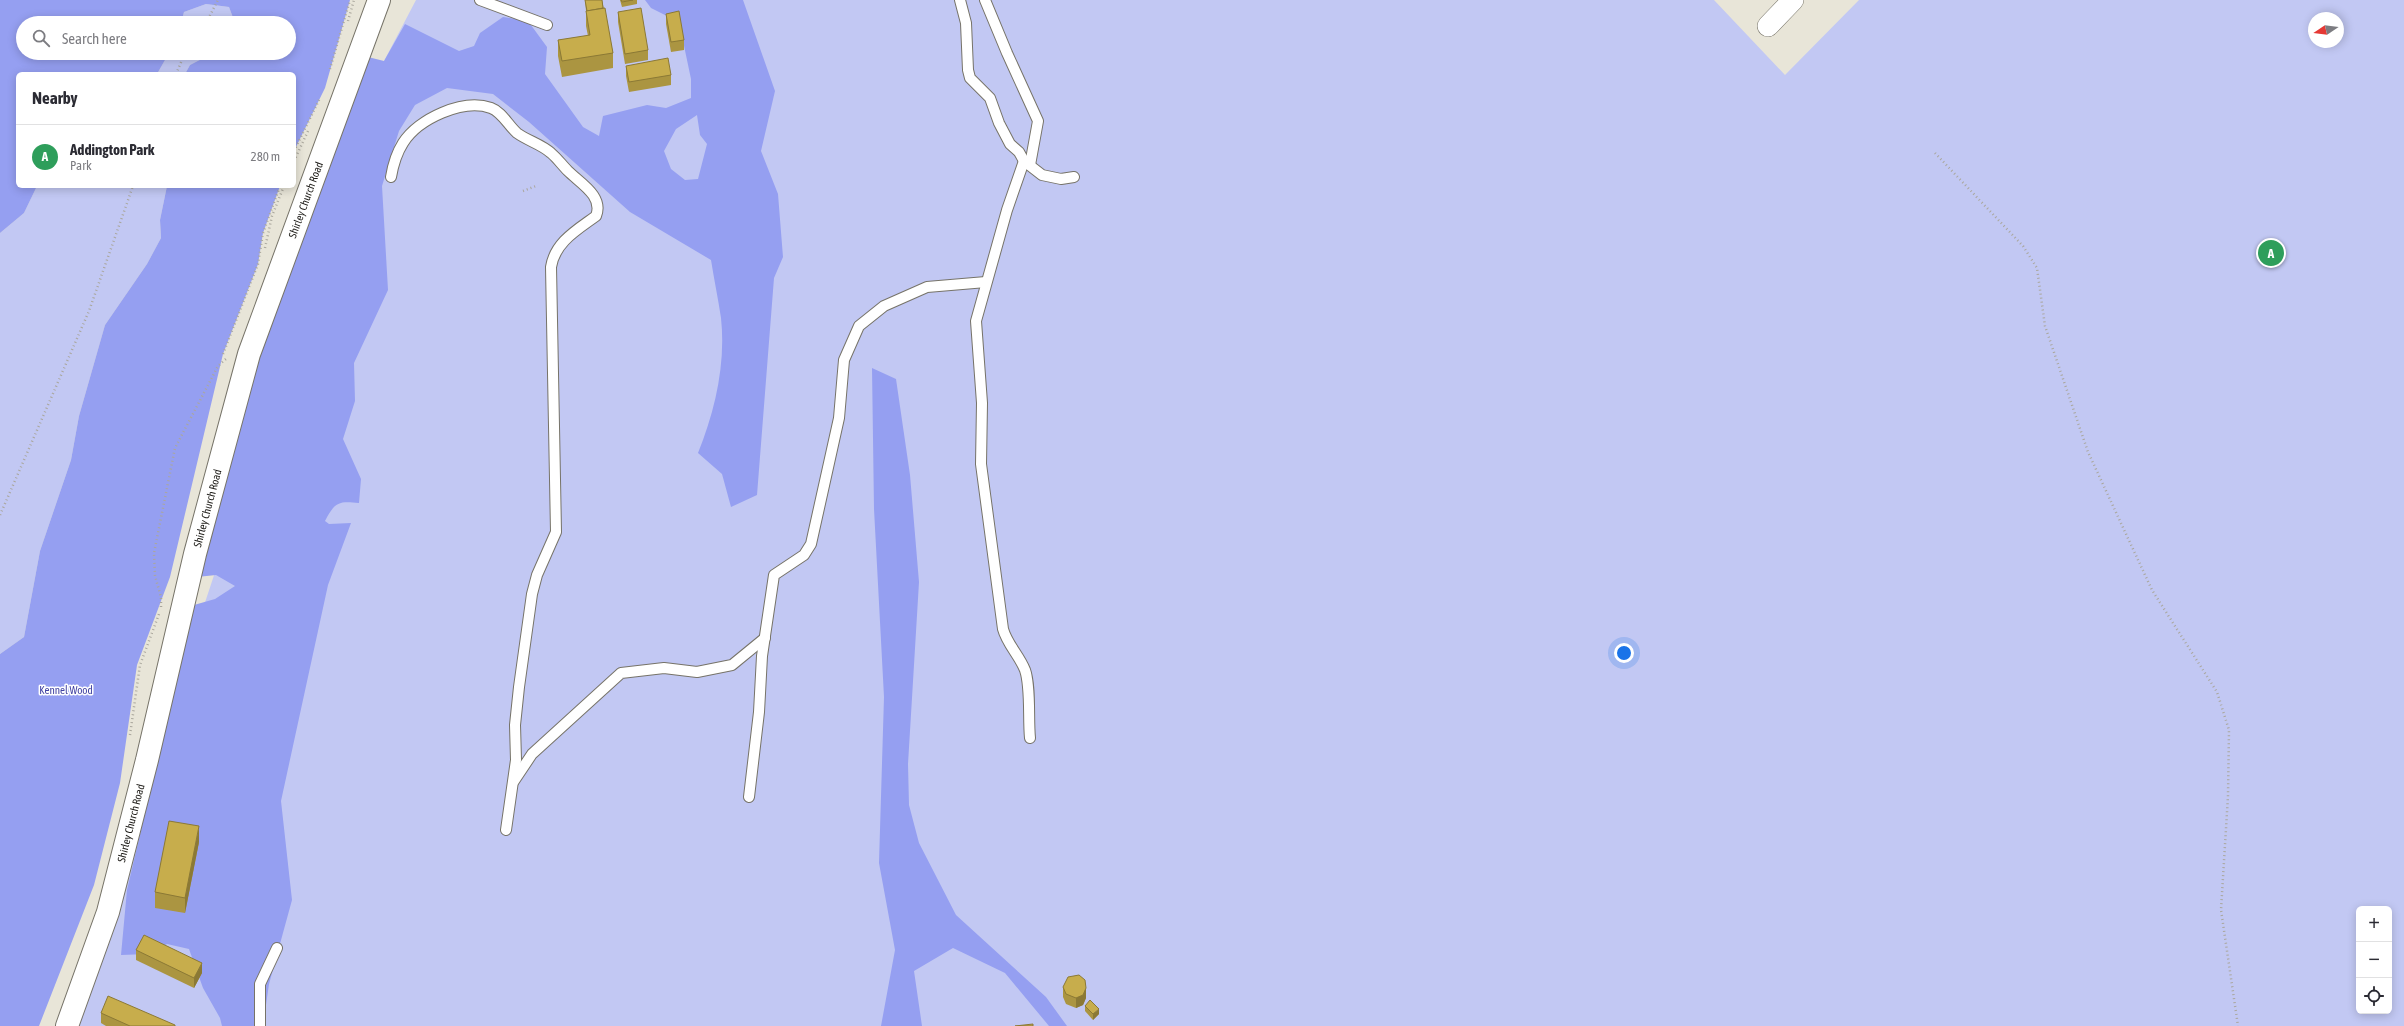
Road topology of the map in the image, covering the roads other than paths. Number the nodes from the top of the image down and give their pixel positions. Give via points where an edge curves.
1 (379, 0) edge
2 (480, 0) edge
3 (960, 0) edge
4 (986, 0) edge
5 (1793, 0) edge
6 (547, 25) dead end
7 (1768, 26) dead end
8 (1027, 163) junction
9 (390, 177) dead end
10 (1074, 177) dead end
11 (986, 282) junction
12 (764, 638) junction
13 (1030, 738) dead end
14 (512, 784) junction
15 (749, 797) dead end
16 (506, 830) dead end
17 (277, 948) dead end
18 (67, 1026) edge
19 (260, 1026) edge

1 - 18 street, Shirley Church Road via 249,354 195,554 148,760 108,912
2 - 6 lane
3 - 8 lane via 966,23 970,78 990,98 1006,137
4 - 8 lane via 1038,121
5 - 7 street
8 - 10 lane via 1042,175 1061,179
8 - 11 lane
9 - 14 lane via 396,155 403,142 416,128 451,109 466,105 481,106 499,113 518,133 551,152 587,188 596,200 598,209 596,216 559,246 553,256 551,267 556,532 532,594 519,687 515,725 516,760
11 - 12 lane via 927,287 884,306 859,326 844,360 839,418 813,537 804,555 774,576
11 - 13 lane via 976,321 982,403 981,464 1002,629 1025,672
12 - 14 lane via 732,665 697,672 664,668 621,673 532,754
12 - 15 lane
14 - 16 lane
17 - 19 lane via 260,984

